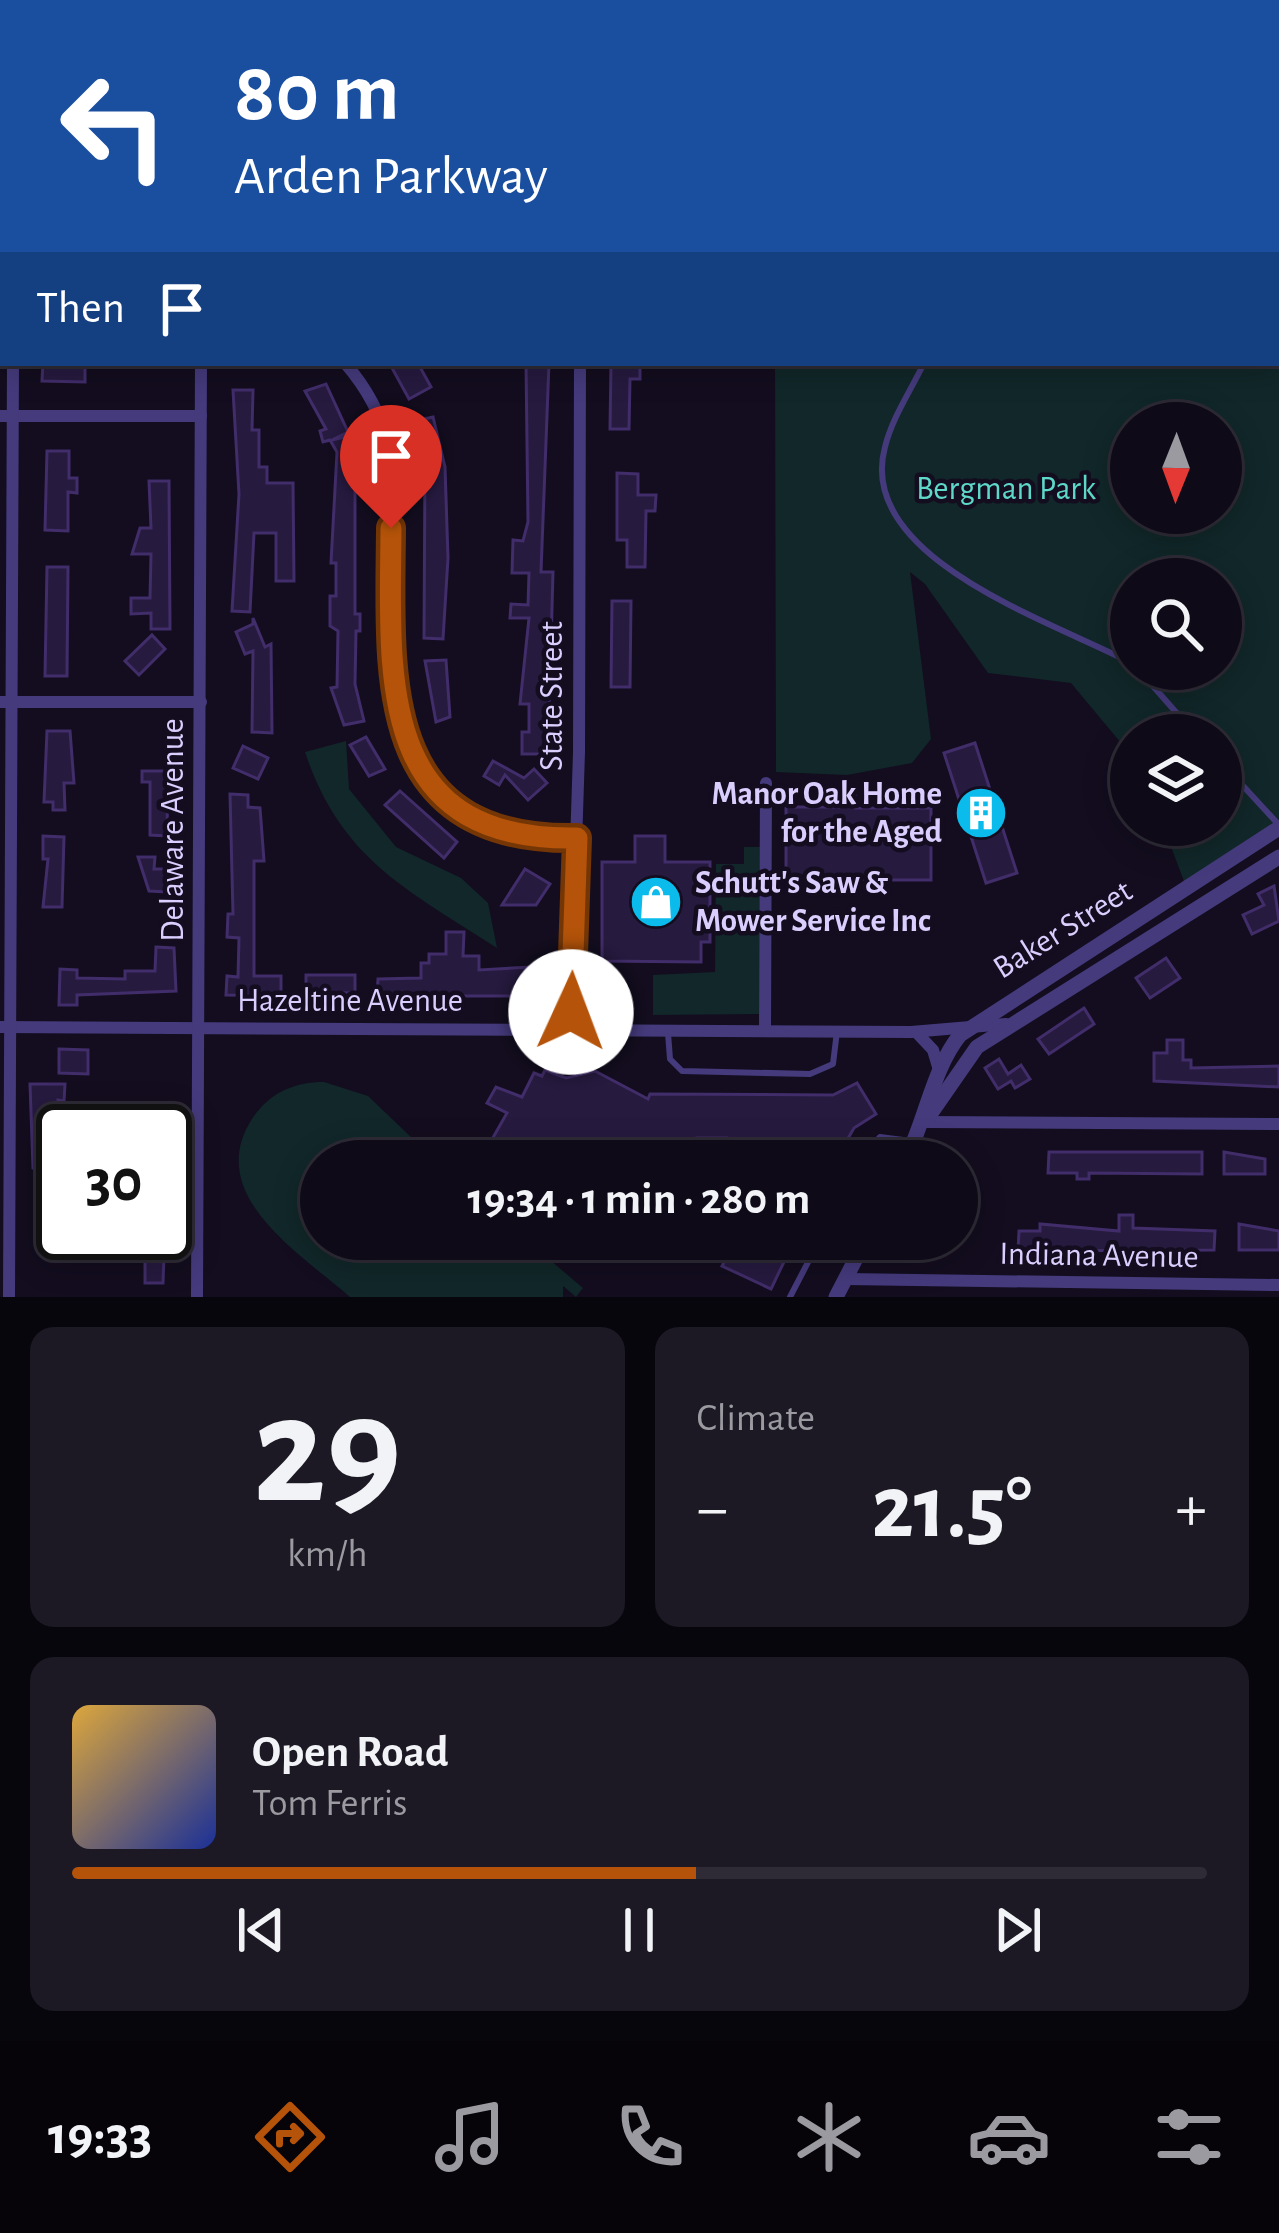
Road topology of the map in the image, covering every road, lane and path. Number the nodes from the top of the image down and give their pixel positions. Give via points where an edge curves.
1 (13, 366) edge
2 (201, 366) edge
3 (347, 366) edge
4 (580, 366) edge
5 (923, 366) edge
6 (6, 416) edge
7 (201, 416) junction
8 (1110, 652) edge
9 (1156, 690) edge
10 (200, 701) junction
11 (6, 702) edge
12 (1177, 714) edge
13 (766, 783) dead end
14 (1242, 785) edge
15 (1279, 826) edge
16 (577, 838) junction
17 (1279, 857) edge
18 (1023, 1018) junction
19 (6, 1027) edge
20 (200, 1028) junction
21 (570, 1029) junction
22 (668, 1030) junction
23 (764, 1030) junction
24 (967, 1030) junction
25 (838, 1031) junction
26 (916, 1032) junction
27 (939, 1078) junction
28 (925, 1122) junction
29 (1279, 1124) edge
30 (916, 1140) edge
31 (809, 1260) edge
32 (855, 1260) edge
33 (845, 1279) junction
34 (1279, 1285) edge
35 (9, 1297) edge
36 (197, 1297) edge
37 (790, 1297) edge
38 (836, 1297) edge

1 - 6 street
2 - 7 street, Delaware Avenue
3 - 16 street via 388,445 390,680 410,749 464,812 514,834
4 - 16 street, State Street
5 - 8 lane via 884,448 884,482 900,516 977,589
6 - 7 street
6 - 11 street
7 - 10 street, Delaware Avenue
9 - 12 lane
10 - 11 street
10 - 20 street, Delaware Avenue
11 - 19 street
13 - 23 street
14 - 15 lane
15 - 24 street, Baker Street
16 - 21 street, State Street
17 - 18 street, Baker Street
18 - 24 street, Hazeltine Avenue
18 - 28 street, Baker Street via 966,1058
19 - 20 street, Hazeltine Avenue
19 - 35 street
20 - 21 street, Hazeltine Avenue
20 - 36 street, Delaware Avenue
21 - 22 street, Hazeltine Avenue
22 - 23 street, Hazeltine Avenue
22 - 25 lane via 670,1059 682,1071 799,1075 833,1064
23 - 25 street, Hazeltine Avenue
24 - 26 street, Hazeltine Avenue
24 - 27 street, Baker Street via 948,1050
25 - 26 street, Hazeltine Avenue
26 - 27 street via 933,1050
27 - 28 street, Baker Street
28 - 29 street
28 - 30 street, Baker Street
31 - 37 lane
32 - 33 street
33 - 34 street, Indiana Avenue
33 - 38 street

